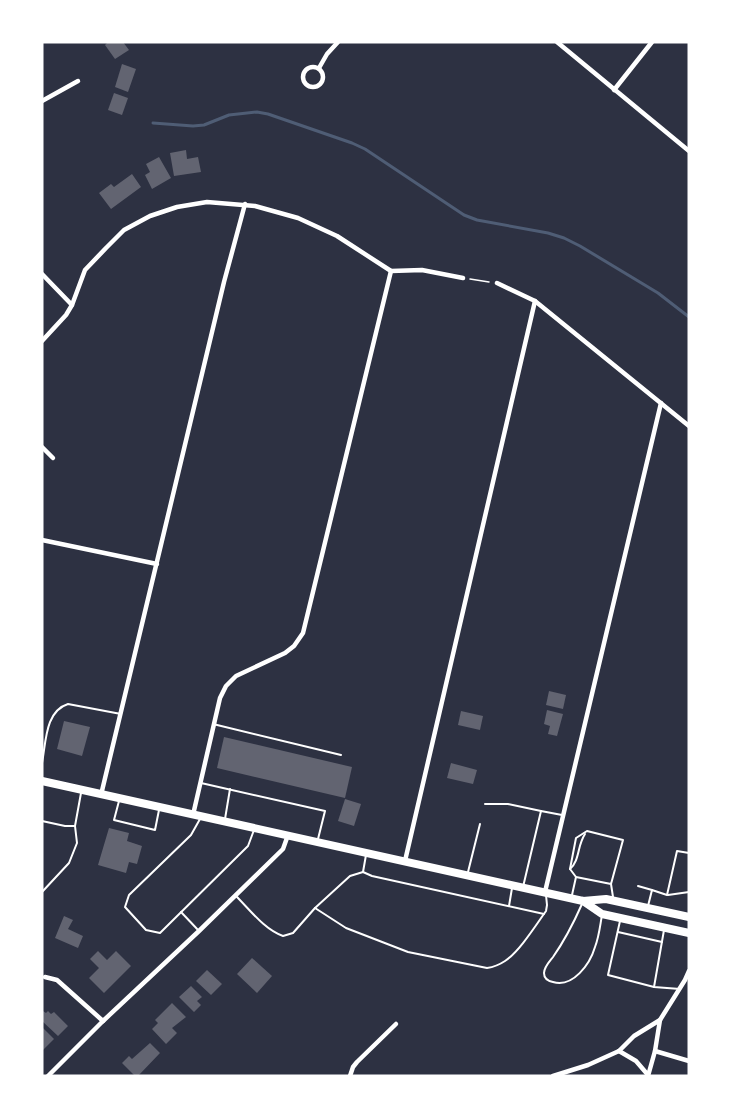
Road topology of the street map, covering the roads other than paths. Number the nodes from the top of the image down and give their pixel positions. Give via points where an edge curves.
1 (338, 42) edge
2 (557, 42) edge
3 (652, 42) edge
4 (319, 68) junction
5 (78, 81) dead end
6 (614, 90) junction
7 (42, 101) edge
8 (689, 151) edge
9 (244, 204) junction
10 (391, 271) junction
11 (42, 273) edge
12 (463, 279) road end
13 (496, 283) road end
14 (536, 301) junction
15 (72, 305) junction
16 (42, 340) edge
17 (661, 403) junction
18 (689, 426) edge
19 (42, 447) edge
20 (53, 458) dead end
21 (42, 540) edge
22 (157, 564) junction
23 (121, 714) junction
24 (213, 724) junction
25 (341, 756) dead end
26 (42, 763) edge
27 (42, 781) edge
28 (200, 782) junction
29 (230, 789) junction
30 (81, 790) junction
31 (101, 795) junction
32 (120, 798) junction
33 (485, 804) dead end
34 (160, 807) junction
35 (541, 810) junction
36 (564, 815) junction
37 (197, 816) junction
38 (42, 821) edge
39 (224, 821) junction
40 (480, 824) dead end
41 (75, 826) junction
42 (255, 828) junction
43 (587, 831) junction
44 (288, 836) junction
45 (318, 842) junction
46 (366, 853) junction
47 (689, 853) edge
48 (405, 861) junction
49 (570, 869) junction
50 (363, 872) junction
51 (467, 875) junction
52 (576, 877) junction
53 (671, 878) junction
54 (678, 878) dead end
55 (611, 884) junction
56 (512, 885) junction
57 (638, 886) dead end
58 (523, 887) junction
59 (652, 890) junction
60 (42, 892) edge
61 (545, 892) junction
62 (689, 892) edge
63 (235, 895) junction
64 (667, 896) junction
65 (572, 898) junction
66 (613, 900) junction
67 (583, 901) junction
68 (509, 906) junction
69 (315, 908) junction
70 (647, 908) junction
71 (181, 912) junction
72 (544, 914) junction
73 (602, 914) junction
74 (689, 917) edge
75 (621, 919) junction
76 (664, 929) junction
77 (199, 931) junction
78 (618, 932) junction
79 (689, 933) edge
80 (662, 942) junction
81 (689, 971) edge
82 (45, 977) dead end
83 (687, 981) edge
84 (654, 987) junction
85 (680, 989) junction
86 (660, 1020) junction
87 (103, 1021) junction
88 (396, 1024) dead end
89 (619, 1051) junction
90 (655, 1051) junction
91 (689, 1061) edge
92 (48, 1076) edge
93 (350, 1076) edge
94 (553, 1076) edge
95 (648, 1076) edge

1 - 4 street
2 - 6 street
3 - 6 street
4 - 4 street via 322,82 318,86 305,83 305,70 311,66
5 - 7 street
6 - 8 street
9 - 10 street via 298,218 338,236
9 - 15 street via 207,202 177,207 124,230 86,270
9 - 22 street
10 - 12 street via 422,270
10 - 24 street via 303,633 285,653 236,676 226,686
11 - 15 street
13 - 14 street
14 - 17 street
14 - 48 street
15 - 16 street
17 - 18 street
17 - 36 street
19 - 20 street
21 - 22 street
22 - 23 street
23 - 26 lane via 68,704 60,707 49,722
23 - 31 street
24 - 25 lane
24 - 28 street
27 - 30 main road
28 - 29 lane
28 - 37 street
29 - 39 lane
29 - 45 lane via 325,811
30 - 31 main road
30 - 41 lane
31 - 32 main road
32 - 34 main road
32 - 34 lane via 114,820 155,830
33 - 35 lane
34 - 37 main road
35 - 36 lane
35 - 58 lane
36 - 61 street
37 - 39 main road
37 - 71 lane via 191,835 129,895 125,907 146,930 159,933
38 - 41 lane
39 - 42 main road
40 - 51 lane
41 - 60 lane via 77,843 69,863
42 - 44 main road
42 - 71 lane via 248,846
43 - 49 lane
43 - 49 lane via 576,838
43 - 55 lane via 623,840
44 - 45 main road
44 - 63 street via 282,849
45 - 46 main road
46 - 48 main road
46 - 50 lane
47 - 53 lane via 677,850
48 - 51 main road
49 - 52 lane
50 - 68 lane
50 - 69 lane via 350,876
51 - 56 main road
52 - 55 lane
52 - 65 lane
53 - 54 lane
53 - 64 lane
55 - 66 lane
56 - 58 main road
56 - 68 lane
57 - 59 lane
58 - 61 main road
59 - 64 lane
59 - 70 lane
61 - 65 main road
61 - 72 lane
62 - 64 lane
63 - 69 lane via 262,922 284,936 292,933
63 - 77 street
65 - 67 main road
66 - 67 main road
66 - 70 main road
67 - 73 main road
67 - 73 lane via 546,967 544,973 549,980 573,980 586,965 595,948
68 - 72 lane
69 - 72 lane via 346,928 408,952 487,968 508,960
70 - 74 main road
71 - 77 lane
73 - 75 main road
75 - 76 main road
75 - 78 lane
76 - 79 main road
76 - 80 lane
77 - 87 street
78 - 80 lane
78 - 84 lane via 608,975
80 - 84 lane
81 - 83 street
82 - 87 street via 57,980
83 - 85 street
84 - 85 lane
85 - 86 street
86 - 89 street
86 - 90 street
87 - 92 street
88 - 93 street via 353,1066
89 - 94 street
89 - 95 street via 636,1060
90 - 91 street
90 - 95 street

